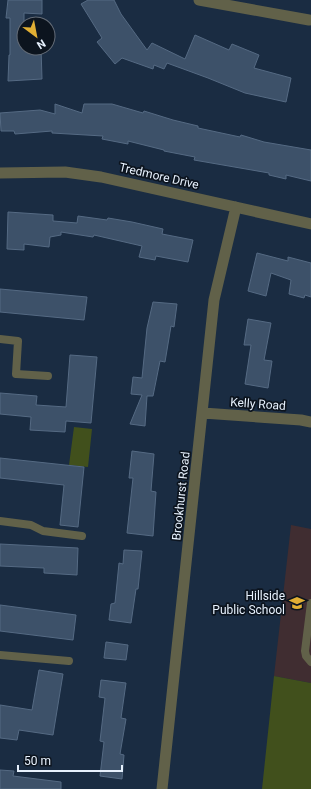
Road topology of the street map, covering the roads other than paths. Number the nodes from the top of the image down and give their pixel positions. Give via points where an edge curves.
1 (199, 0) edge
2 (309, 20) dead end
3 (0, 173) edge
4 (236, 207) junction
5 (311, 224) edge
6 (0, 339) edge
7 (48, 376) dead end
8 (203, 413) junction
9 (311, 422) edge
10 (0, 521) edge
11 (82, 536) dead end
12 (311, 603) edge
13 (0, 655) edge
14 (69, 661) dead end
15 (311, 662) edge
16 (162, 789) edge

1 - 2 street
3 - 4 street, Tredmore Drive via 65,172 101,177
4 - 5 street, Tredmore Drive
4 - 8 street, Brookhurst Road via 214,300
6 - 7 lane via 18,341 16,374
8 - 9 street, Kelly Road
8 - 16 street, Brookhurst Road
10 - 11 lane via 31,524 43,531
12 - 15 lane via 305,651
13 - 14 lane

